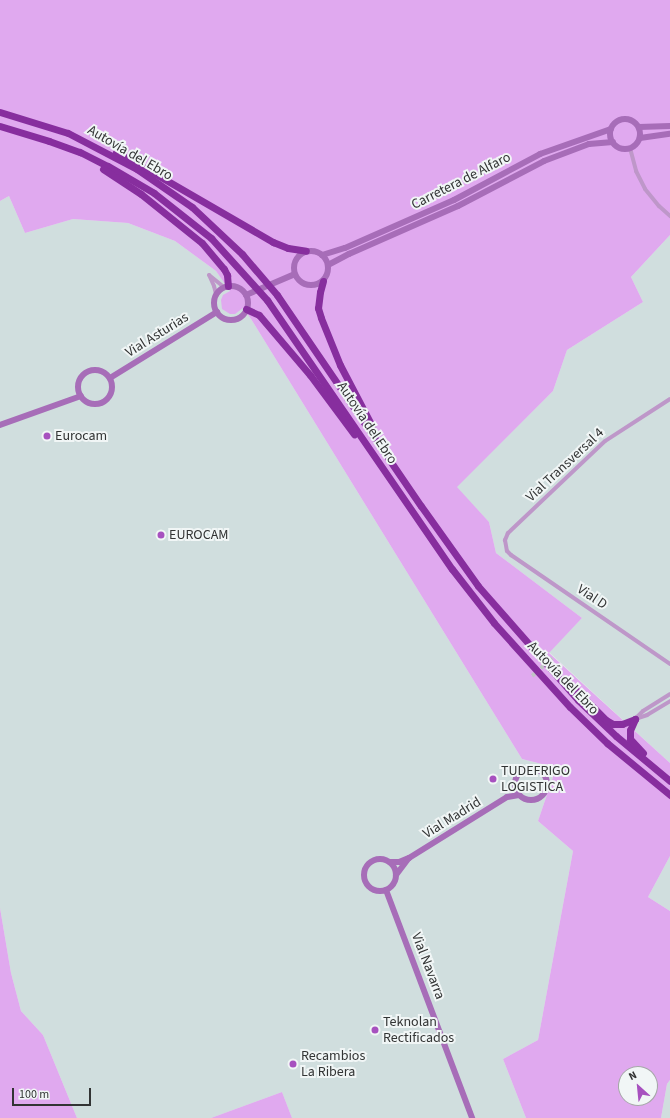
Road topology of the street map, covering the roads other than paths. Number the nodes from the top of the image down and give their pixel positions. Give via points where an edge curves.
1 (0, 112) edge
2 (0, 126) edge
3 (638, 126) junction
4 (670, 126) edge
5 (611, 129) junction
6 (68, 133) junction
7 (670, 134) edge
8 (640, 138) junction
9 (50, 141) junction
10 (613, 142) junction
11 (630, 148) junction
12 (670, 216) edge
13 (306, 251) junction
14 (322, 255) junction
15 (328, 265) junction
16 (295, 274) junction
17 (323, 281) junction
18 (226, 286) junction
19 (216, 294) junction
20 (246, 295) junction
21 (246, 309) junction
22 (216, 312) junction
23 (110, 378) junction
24 (81, 396) junction
25 (670, 399) edge
26 (0, 425) edge
27 (386, 455) junction
28 (380, 465) junction
29 (505, 544) joint
30 (670, 664) edge
31 (548, 667) junction
32 (670, 694) edge
33 (670, 701) edge
34 (635, 720) junction
35 (670, 776) edge
36 (670, 781) edge
37 (514, 785) junction
38 (519, 795) junction
39 (670, 795) edge
40 (507, 797) junction
41 (409, 858) junction
42 (390, 862) junction
43 (396, 875) junction
44 (386, 890) junction
45 (472, 1118) edge

1 - 6 highway, Autovía del Ebro
2 - 9 highway, Autovía del Ebro
3 - 4 street
3 - 5 street via 632,120 624,119 616,122
3 - 8 street
5 - 10 street via 610,136
5 - 14 street, Carretera de Alfaro via 540,154 454,200 346,248
6 - 13 highway via 93,141 147,169 273,242
6 - 27 highway, Autovía del Ebro via 137,169 176,195 220,233 277,295
7 - 8 street
8 - 11 street
9 - 18 highway via 122,180 202,243 228,275
9 - 28 highway, Autovía del Ebro via 108,166 154,194 210,238 267,300
10 - 11 street via 620,148
10 - 15 street, Carretera de Alfaro via 589,144 544,161 458,206
11 - 12 street via 636,171 645,189
13 - 14 street via 319,252
13 - 16 street via 295,261
14 - 15 street
15 - 17 street via 327,276
16 - 17 street via 304,284
16 - 20 street
17 - 27 highway via 318,308 321,318 343,371 381,440
18 - 19 street
18 - 19 street via 209,275
18 - 20 street via 238,287
19 - 22 street
20 - 21 street
21 - 22 street via 234,319 223,318
21 - 28 highway via 259,315 310,374 349,428
22 - 23 street, Vial Asturias
23 - 24 street via 100,371 87,373 79,383
23 - 24 street via 112,391 104,401 91,403
24 - 26 street
25 - 29 street, Vial Transversal 4 via 605,441 508,533
27 - 31 highway, Autovía del Ebro via 478,586
28 - 39 highway, Autovía del Ebro via 452,569 534,670 608,743
29 - 30 street, Vial D via 511,555
31 - 34 highway via 563,677 606,720 613,724 622,724
31 - 36 highway, Autovía del Ebro via 616,736
32 - 34 street via 643,711
33 - 34 street
34 - 35 highway via 630,730 630,739
37 - 38 street
37 - 38 street via 515,779 523,769 535,768 545,776 546,788 538,798 526,799
37 - 40 street, Vial Madrid
38 - 40 street, Vial Madrid
40 - 41 street, Vial Madrid
41 - 42 street, Vial Madrid
41 - 43 street, Vial Madrid
42 - 43 street
42 - 44 street via 380,858 373,860 365,868 364,875 368,886 374,890
43 - 44 street via 394,883
44 - 45 street, Vial Navarra

